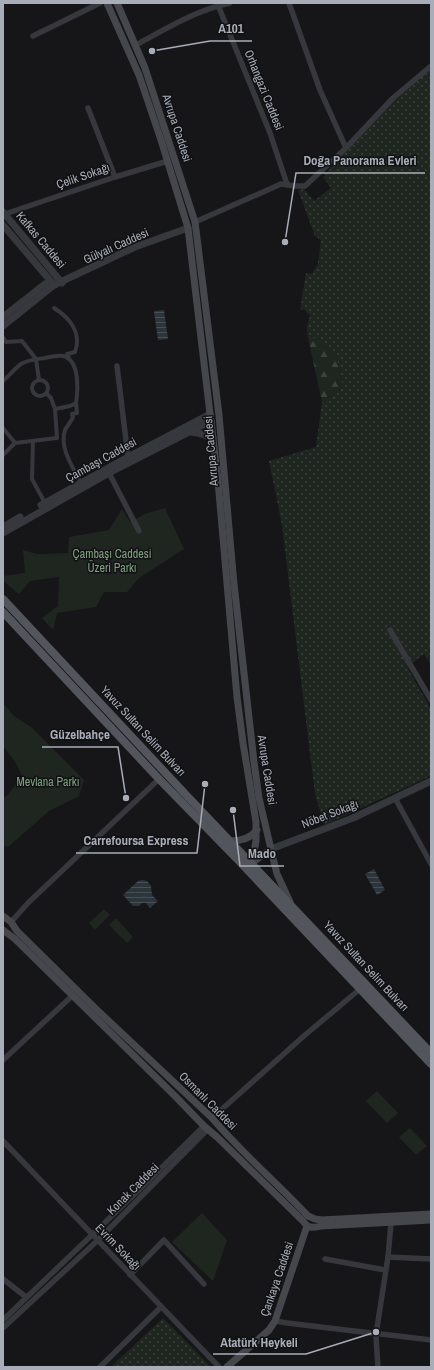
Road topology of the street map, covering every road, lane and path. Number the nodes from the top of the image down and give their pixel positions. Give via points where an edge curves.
1 (100, 3) edge
2 (107, 3) edge
3 (117, 3) edge
4 (121, 3) edge
5 (230, 3) edge
6 (289, 3) edge
7 (216, 5) edge
8 (124, 19) junction
9 (33, 36) dead end
10 (136, 45) junction
11 (431, 66) edge
12 (88, 108) dead end
13 (346, 148) junction
14 (168, 161) junction
15 (115, 176) junction
16 (286, 184) junction
17 (4, 213) edge
18 (195, 222) junction
19 (3, 225) edge
20 (188, 228) junction
21 (62, 282) junction
22 (54, 285) junction
23 (54, 308) dead end
24 (3, 317) edge
25 (3, 326) edge
26 (3, 337) edge
27 (69, 358) junction
28 (36, 359) junction
29 (117, 366) dead end
30 (39, 380) junction
31 (3, 381) edge
32 (46, 393) junction
33 (76, 403) junction
34 (55, 408) junction
35 (219, 415) junction
36 (210, 417) junction
37 (3, 428) edge
38 (191, 432) junction
39 (213, 438) junction
40 (33, 441) junction
41 (15, 443) junction
42 (3, 455) edge
43 (128, 457) junction
44 (109, 473) junction
45 (81, 483) junction
46 (45, 503) junction
47 (3, 527) edge
48 (139, 531) dead end
49 (3, 533) edge
50 (3, 599) edge
51 (3, 612) edge
52 (390, 630) dead end
53 (431, 700) edge
54 (163, 770) junction
55 (156, 776) junction
56 (431, 781) edge
57 (395, 798) junction
58 (257, 830) junction
59 (231, 841) junction
60 (271, 849) junction
61 (431, 864) edge
62 (249, 866) junction
63 (291, 904) junction
64 (7, 920) edge
65 (4, 930) edge
66 (360, 989) junction
67 (72, 996) junction
68 (431, 1053) edge
69 (3, 1060) edge
70 (431, 1064) edge
71 (212, 1119) junction
72 (206, 1128) junction
73 (3, 1141) edge
74 (431, 1214) edge
75 (313, 1218) junction
76 (431, 1220) edge
77 (391, 1223) dead end
78 (308, 1226) junction
79 (92, 1235) junction
80 (97, 1241) junction
81 (388, 1257) junction
82 (325, 1259) dead end
83 (431, 1259) edge
84 (385, 1270) junction
85 (130, 1275) junction
86 (3, 1279) edge
87 (204, 1284) dead end
88 (26, 1297) junction
89 (161, 1307) junction
90 (3, 1320) edge
91 (274, 1320) junction
92 (3, 1328) edge
93 (376, 1334) junction
94 (431, 1340) edge
95 (100, 1367) edge
96 (219, 1367) edge
97 (227, 1367) edge
98 (378, 1367) edge

1 - 9 street
2 - 14 main road, Avrupa Caddesi via 139,75
3 - 8 main road, Avrupa Caddesi
4 - 8 street
5 - 7 street
6 - 13 street via 320,90
7 - 10 street
7 - 16 street, Orhangazi Caddesi via 270,133
8 - 10 main road, Avrupa Caddesi
10 - 18 main road, Avrupa Caddesi
11 - 13 street via 393,98
12 - 15 street
13 - 16 street via 305,186
14 - 15 street, Çelik Sokağı
14 - 20 main road, Avrupa Caddesi
15 - 17 street, Çelik Sokağı
16 - 18 street via 274,186
17 - 21 street, Kafkas Caddesi
18 - 35 main road, Avrupa Caddesi
19 - 22 street, Kafkas Caddesi
20 - 21 street, Gülyalı Caddesi via 135,247
20 - 36 main road, Avrupa Caddesi
21 - 22 street, Gülyalı Caddesi
22 - 24 street, Gülyalı Caddesi via 45,284
22 - 25 street, Gülyalı Caddesi
23 - 27 street via 62,313 76,330 77,346 75,352 67,354
26 - 28 street via 6,342 22,341
27 - 28 street via 62,356
27 - 33 street via 77,374
28 - 30 street
28 - 31 street via 22,364
29 - 43 street
30 - 32 street via 48,384
30 - 32 street via 32,386 32,392 38,397
32 - 34 street
33 - 34 street
33 - 45 street via 77,413 72,414 64,444
34 - 40 street via 57,438
35 - 36 main road via 216,413
35 - 60 main road, Avrupa Caddesi via 249,725
36 - 38 street, Çambaşı Caddesi
36 - 39 main road, Avrupa Caddesi
36 - 43 street, Çambaşı Caddesi
37 - 41 street
38 - 39 street
38 - 44 street, Çambaşı Caddesi
39 - 58 main road, Avrupa Caddesi via 237,697
40 - 41 street
40 - 46 street via 32,479
41 - 42 street
43 - 45 street, Çambaşı Caddesi
44 - 48 street
44 - 49 street, Çambaşı Caddesi
45 - 46 street, Çambaşı Caddesi
46 - 47 street, Çambaşı Caddesi
50 - 54 main road, Yavuz Sultan Selim Bulvarı
51 - 55 main road, Yavuz Sultan Selim Bulvarı
52 - 53 street
54 - 55 main road via 160,767
54 - 59 main road, Yavuz Sultan Selim Bulvarı
55 - 62 main road, Yavuz Sultan Selim Bulvarı
55 - 64 street via 29,902
56 - 57 street, Nöbet Sokağı
57 - 60 street, Nöbet Sokağı via 353,818
57 - 61 street
58 - 59 main road via 245,839
58 - 62 main road, Avrupa Caddesi
59 - 62 main road, Yavuz Sultan Selim Bulvarı
60 - 62 main road
60 - 63 main road, Avrupa Caddesi via 277,874
62 - 63 main road, Yavuz Sultan Selim Bulvarı
62 - 66 main road, Yavuz Sultan Selim Bulvarı
63 - 68 main road, Yavuz Sultan Selim Bulvarı
64 - 65 main road via 9,930
64 - 71 main road, Osmanlı Caddesi
65 - 67 main road, Osmanlı Caddesi
66 - 70 main road, Yavuz Sultan Selim Bulvarı
66 - 71 street via 304,1035
67 - 69 street
67 - 72 main road, Osmanlı Caddesi
71 - 72 main road via 213,1127
71 - 72 main road via 204,1119
71 - 75 main road, Osmanlı Caddesi via 256,1165
72 - 78 main road, Osmanlı Caddesi
72 - 79 street, Konak Caddesi
72 - 80 street, Konak Caddesi
73 - 79 street, Evrim Sokağı
74 - 75 main road via 322,1220
75 - 78 main road via 305,1220
75 - 78 main road via 316,1224
76 - 78 main road
77 - 81 street
78 - 91 main road, Çankaya Caddesi
79 - 80 street, Evrim Sokağı
79 - 88 street, Konak Caddesi
80 - 85 street, Evrim Sokağı
80 - 92 street, Konak Caddesi
81 - 83 street
81 - 84 street
82 - 84 street
84 - 93 street via 377,1328 381,1331
85 - 87 street via 164,1240
85 - 89 street, Evrim Sokağı
86 - 88 street
88 - 90 street, Konak Caddesi
89 - 95 street
89 - 96 street, Evrim Sokağı
91 - 93 street
91 - 97 main road, Çankaya Caddesi via 269,1330
93 - 94 street
93 - 98 street

